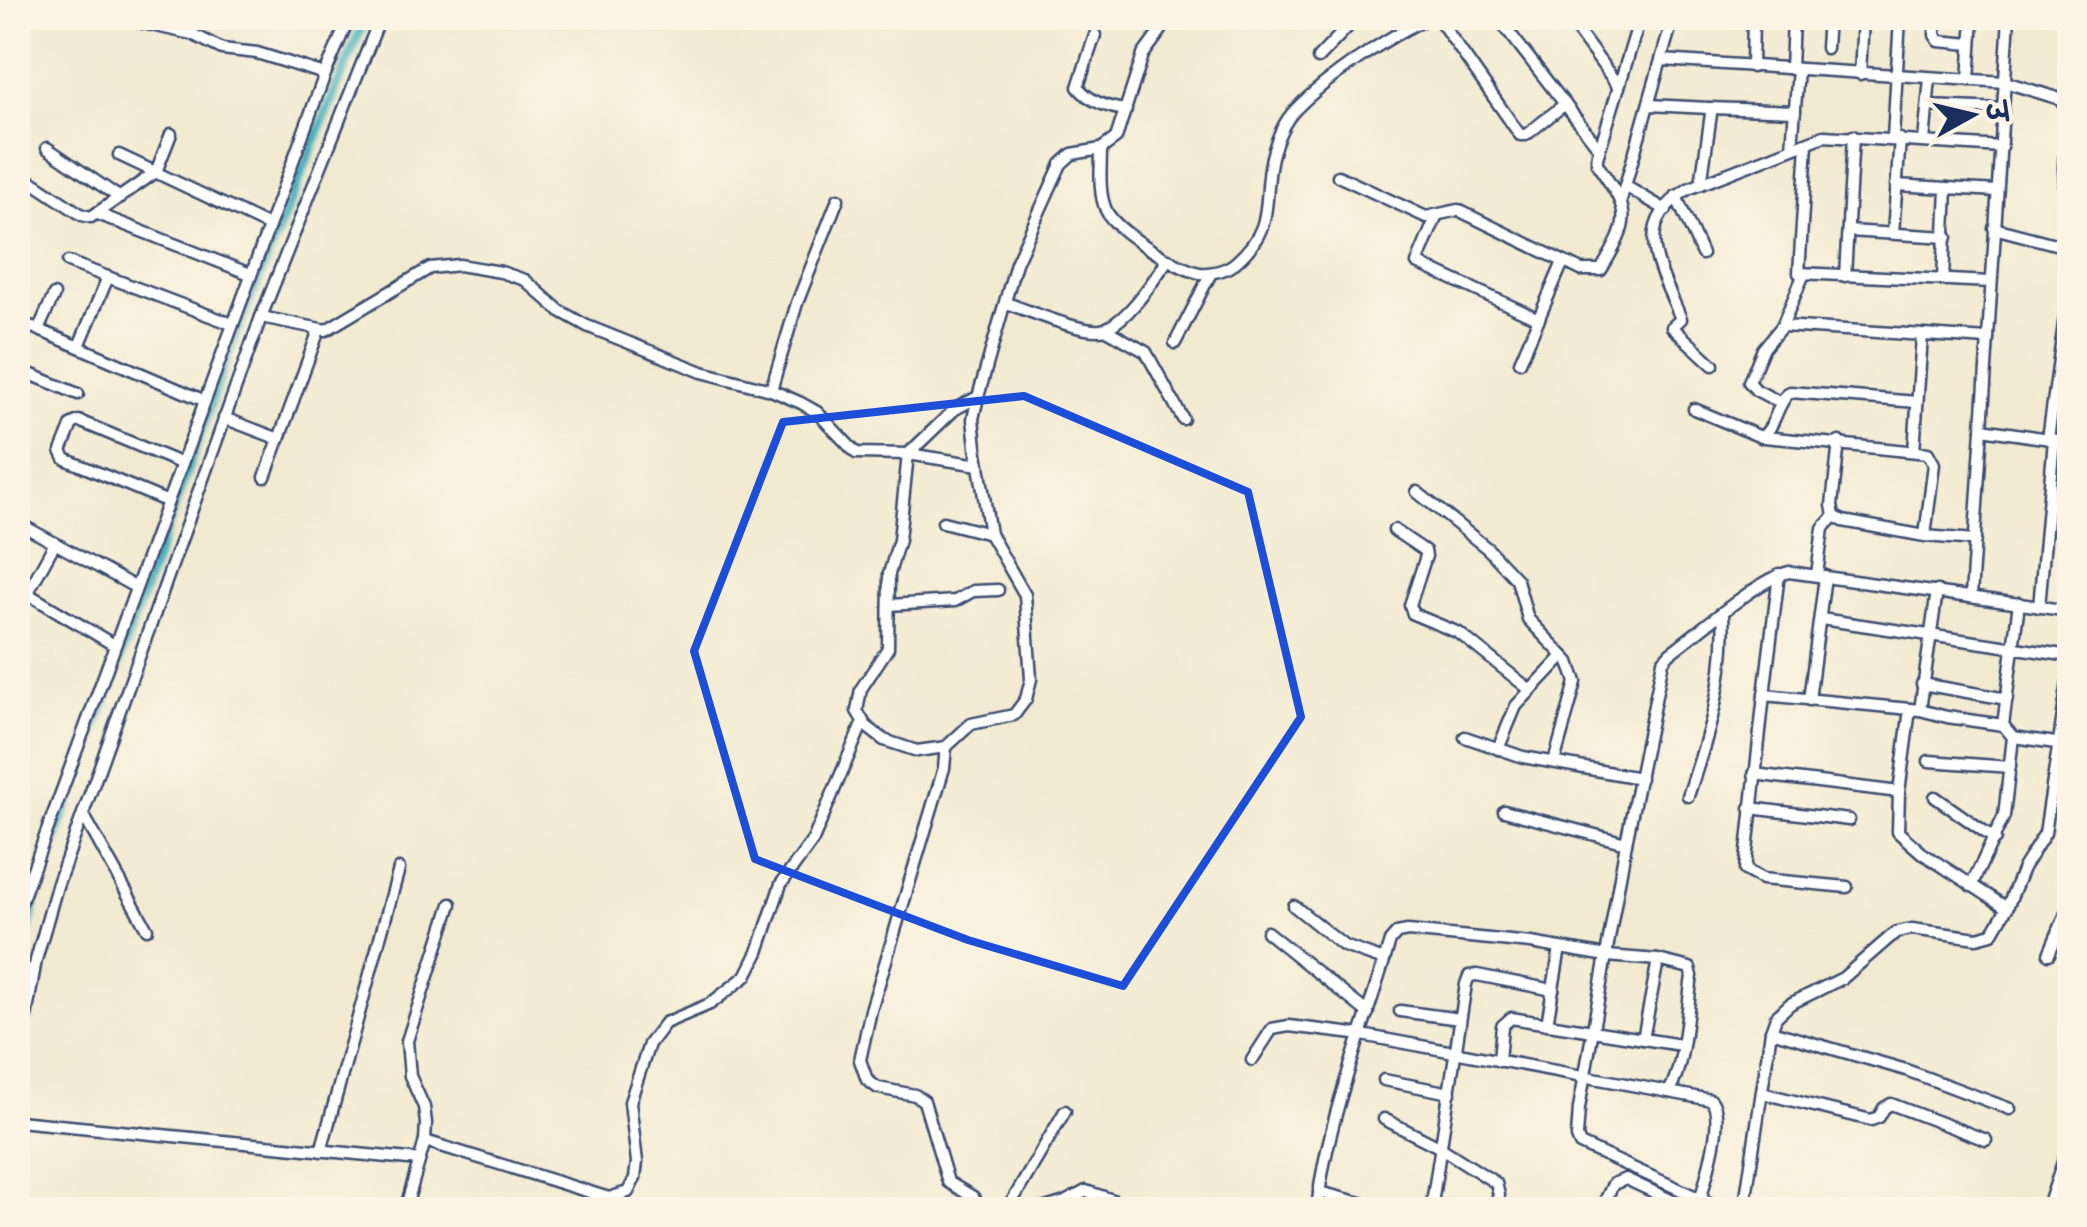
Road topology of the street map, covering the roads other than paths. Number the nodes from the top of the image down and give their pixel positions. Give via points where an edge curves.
1 (127, 18) edge
2 (349, 18) edge
3 (380, 18) edge
4 (1170, 18) edge
5 (1356, 18) edge
6 (1428, 18) edge
7 (1438, 18) edge
8 (1498, 18) edge
9 (1568, 18) edge
10 (1640, 18) edge
11 (1673, 18) edge
12 (1753, 18) edge
13 (1794, 18) edge
14 (1828, 18) edge
15 (1864, 18) edge
16 (1900, 18) edge
17 (1936, 18) edge
18 (1973, 18) edge
19 (2010, 18) edge
20 (1095, 35) dead end
21 (1972, 44) junction
22 (1826, 48) dead end
23 (1318, 58) dead end
24 (1662, 60) junction
25 (1752, 67) junction
26 (1794, 69) junction
27 (324, 74) junction
28 (1860, 74) junction
29 (1896, 76) junction
30 (1930, 78) junction
31 (1969, 80) junction
32 (2005, 82) junction
33 (1620, 87) junction
34 (1565, 104) junction
35 (1649, 104) junction
36 (1928, 106) junction
37 (1709, 108) junction
38 (2003, 109) junction
39 (1126, 110) junction
40 (1795, 111) junction
41 (171, 134) dead end
42 (1853, 136) junction
43 (1896, 138) junction
44 (1924, 141) junction
45 (1807, 144) junction
46 (2002, 146) junction
47 (47, 148) dead end
48 (1599, 148) junction
49 (1792, 148) junction
50 (1100, 149) junction
51 (119, 154) dead end
52 (156, 172) junction
53 (24, 176) dead end
54 (1338, 176) dead end
55 (1700, 184) junction
56 (1625, 186) junction
57 (1896, 186) junction
58 (1947, 188) junction
59 (1997, 191) junction
60 (1676, 196) junction
61 (120, 198) junction
62 (838, 200) dead end
63 (1621, 200) junction
64 (1666, 210) junction
65 (98, 214) junction
66 (1436, 217) junction
67 (269, 226) junction
68 (1994, 228) junction
69 (1848, 231) junction
70 (1893, 234) junction
71 (1947, 237) junction
72 (2068, 248) edge
73 (1702, 254) dead end
74 (1168, 259) junction
75 (68, 262) dead end
76 (1563, 262) junction
77 (1211, 273) junction
78 (250, 274) junction
79 (1803, 276) junction
80 (1846, 276) junction
81 (108, 278) junction
82 (1943, 280) junction
83 (1991, 282) junction
84 (54, 295) dead end
85 (1006, 302) junction
86 (2067, 302) dead end
87 (262, 316) junction
88 (1538, 319) junction
89 (18, 321) edge
90 (232, 324) junction
91 (1782, 326) junction
92 (39, 328) junction
93 (1105, 328) junction
94 (319, 330) junction
95 (1922, 336) junction
96 (1988, 339) junction
97 (1175, 343) dead end
98 (78, 346) junction
99 (1520, 362) dead end
100 (1712, 365) dead end
101 (18, 369) edge
102 (772, 390) junction
103 (78, 394) dead end
104 (978, 398) junction
105 (203, 400) junction
106 (1781, 402) junction
107 (1916, 402) junction
108 (1694, 409) dead end
109 (224, 418) junction
110 (1184, 418) dead end
111 (1982, 429) junction
112 (1764, 437) junction
113 (278, 440) junction
114 (2051, 440) junction
115 (1838, 442) junction
116 (2070, 442) edge
117 (1914, 451) junction
118 (908, 454) junction
119 (180, 463) junction
120 (978, 465) junction
121 (264, 477) dead end
122 (1417, 492) dead end
123 (166, 501) junction
124 (1834, 516) junction
125 (18, 522) edge
126 (943, 522) dead end
127 (1394, 530) dead end
128 (990, 534) junction
129 (1924, 536) junction
130 (1975, 540) junction
131 (55, 543) junction
132 (1779, 574) junction
133 (1821, 575) junction
134 (135, 586) junction
135 (998, 590) dead end
136 (22, 591) edge
137 (1936, 591) junction
138 (1971, 596) junction
139 (2018, 604) junction
140 (889, 605) junction
141 (2038, 606) junction
142 (2070, 611) edge
143 (1723, 614) junction
144 (1821, 619) junction
145 (1930, 636) junction
146 (114, 645) junction
147 (2014, 649) junction
148 (1563, 656) junction
149 (2070, 656) edge
150 (2070, 669) edge
151 (1922, 684) junction
152 (1530, 689) junction
153 (1764, 695) junction
154 (1809, 700) junction
155 (2007, 700) junction
156 (1915, 709) junction
157 (863, 722) junction
158 (2003, 725) junction
159 (1465, 737) dead end
160 (2014, 737) junction
161 (2063, 744) edge
162 (946, 747) junction
163 (1498, 749) junction
164 (1929, 761) dead end
165 (1554, 762) junction
166 (2010, 767) junction
167 (1754, 774) junction
168 (1640, 778) junction
169 (1899, 792) junction
170 (1688, 796) dead end
171 (1934, 797) dead end
172 (1750, 808) junction
173 (1504, 811) dead end
174 (83, 814) junction
175 (1849, 820) dead end
176 (1995, 839) junction
177 (1626, 842) junction
178 (399, 869) dead end
179 (1971, 886) junction
180 (1847, 887) dead end
181 (451, 904) dead end
182 (2070, 904) edge
183 (1294, 906) dead end
184 (2007, 908) junction
185 (18, 910) edge
186 (146, 929) dead end
187 (1267, 932) dead end
188 (2064, 932) edge
189 (1560, 948) junction
190 (2049, 954) dead end
191 (1607, 956) junction
192 (1384, 960) junction
193 (1658, 960) junction
194 (25, 968) edge
195 (1552, 990) junction
196 (1400, 1011) dead end
197 (1368, 1013) junction
198 (1460, 1020) junction
199 (1547, 1024) junction
200 (1771, 1030) junction
201 (1592, 1031) junction
202 (1362, 1035) junction
203 (1643, 1039) junction
204 (1681, 1045) junction
205 (1456, 1053) junction
206 (1252, 1060) dead end
207 (1499, 1061) junction
208 (18, 1062) edge
209 (1585, 1077) junction
210 (1384, 1080) dead end
211 (1669, 1092) junction
212 (1450, 1093) junction
213 (1762, 1093) junction
214 (2010, 1110) dead end
215 (1065, 1112) dead end
216 (1384, 1118) dead end
217 (18, 1121) edge
218 (1986, 1140) dead end
219 (425, 1141) junction
220 (2070, 1141) edge
221 (1441, 1148) junction
222 (321, 1151) junction
223 (419, 1160) junction
224 (1319, 1192) junction
225 (1660, 1194) junction
226 (622, 1196) junction
227 (1705, 1203) edge
228 (405, 1210) edge
229 (617, 1210) edge
230 (982, 1210) edge
231 (1007, 1210) edge
232 (1039, 1210) edge
233 (1129, 1210) edge
234 (1317, 1210) edge
235 (1388, 1210) edge
236 (1430, 1210) edge
237 (1492, 1210) edge
238 (1601, 1210) edge
239 (1653, 1210) edge
240 (1692, 1210) edge
241 (1725, 1210) edge
242 (1744, 1210) edge
243 (2047, 1210) edge

1 - 27 street
2 - 27 street
3 - 87 street
4 - 39 street via 1143,55
5 - 23 street
6 - 77 street via 1390,36 1296,109 1272,154 1263,227 1232,266
7 - 34 street via 1520,135
8 - 34 street
9 - 33 street
10 - 33 street
11 - 24 street
12 - 25 street
13 - 26 street
14 - 22 street
15 - 28 street
16 - 29 street
17 - 21 street via 1939,41
18 - 21 street
19 - 32 street
20 - 39 street via 1078,86 1110,108
21 - 31 street
24 - 25 street
24 - 35 street
25 - 26 street
26 - 28 street
26 - 40 street
27 - 67 street
28 - 29 street
29 - 30 street
29 - 43 street
30 - 31 street
30 - 36 street
31 - 32 street
32 - 38 street
32 - 72 street via 2064,103
33 - 48 street
34 - 48 street
35 - 37 street
35 - 56 street
36 - 38 street
36 - 44 street
37 - 40 street
37 - 55 street
38 - 46 street
39 - 50 street via 1116,138
40 - 49 street
41 - 52 street
42 - 43 street
42 - 45 street
42 - 69 street
43 - 44 street
43 - 57 street
44 - 46 street
45 - 49 street
45 - 79 street via 1798,266
46 - 59 street
47 - 61 street
48 - 63 street via 1597,164
49 - 55 street
50 - 74 street via 1107,214
50 - 85 street via 1072,154 1060,164
51 - 52 street
52 - 61 street
52 - 67 street
53 - 65 street via 82,216
54 - 66 street
55 - 60 street
56 - 63 street
56 - 64 street
57 - 58 street
57 - 70 street
58 - 59 street
58 - 71 street
59 - 68 street
60 - 64 street
60 - 73 street
61 - 65 street
62 - 102 street
63 - 76 street via 1624,220 1600,270
64 - 100 street via 1652,239 1681,319 1672,327
65 - 78 street
66 - 76 street via 1458,210
66 - 88 street via 1418,262
67 - 78 street
68 - 72 street
68 - 83 street
69 - 70 street
69 - 80 street
70 - 71 street
71 - 82 street
74 - 77 street
74 - 93 street via 1142,296
75 - 81 street
76 - 88 street
77 - 97 street
78 - 90 street
79 - 80 street
79 - 91 street
80 - 82 street
81 - 90 street
81 - 98 street
82 - 83 street
83 - 96 street
84 - 92 street
85 - 93 street via 1087,329
85 - 104 street
86 - 114 street
87 - 94 street
87 - 109 street
88 - 99 street
89 - 92 street
90 - 105 street
91 - 95 street
91 - 106 street via 1749,382
92 - 98 street
93 - 110 street via 1146,352
94 - 102 street via 430,268 460,264 518,277 587,326 702,372
94 - 113 street
95 - 96 street
95 - 107 street
96 - 111 street
98 - 105 street
101 - 103 street
102 - 118 street via 817,412 856,453
104 - 118 street via 955,409
104 - 120 street
105 - 119 street
106 - 107 street via 1790,392
106 - 112 street
107 - 117 street
108 - 112 street
109 - 113 street
109 - 174 street
111 - 114 street
111 - 130 street
112 - 115 street
113 - 121 street
114 - 116 street
114 - 141 street
115 - 117 street
115 - 124 street
117 - 129 street via 1928,453 1934,464
118 - 120 street
118 - 140 street
119 - 123 street
119 - 123 street via 79,422 61,451 66,459
120 - 128 street
122 - 148 street via 1502,563 1516,580 1528,619
123 - 134 street
124 - 129 street
124 - 133 street via 1822,528
125 - 131 street
126 - 128 street
127 - 152 street via 1426,556 1413,614 1460,633
128 - 162 street via 1026,595 1030,688 1014,715 971,724
129 - 130 street
130 - 138 street
131 - 134 street
131 - 136 street
132 - 133 street
132 - 143 street
132 - 153 street
133 - 137 street
133 - 144 street
134 - 146 street
135 - 140 street via 955,601
136 - 146 street
137 - 138 street
137 - 145 street
138 - 139 street
139 - 141 street
139 - 147 street
140 - 157 street via 888,648 857,702
141 - 142 street
143 - 168 street via 1664,661
143 - 170 street via 1724,655 1709,734
144 - 145 street
144 - 154 street
145 - 147 street
145 - 151 street
146 - 185 street
147 - 149 street
147 - 155 street
148 - 152 street
148 - 165 street via 1576,682
150 - 161 street
151 - 155 street
151 - 156 street
152 - 163 street via 1510,714
153 - 154 street
153 - 167 street
154 - 156 street
155 - 158 street
156 - 158 street
156 - 169 street
157 - 162 street via 902,748
157 - 226 street via 812,840 781,884 746,976 710,1004 665,1024 649,1044 630,1102 637,1162
158 - 160 street
159 - 163 street
160 - 161 street
160 - 166 street
161 - 184 street via 2045,833
162 - 230 street via 860,1060 878,1088 924,1101 948,1182
163 - 165 street
164 - 166 street
165 - 168 street
166 - 176 street
167 - 169 street
167 - 172 street
168 - 177 street
169 - 179 street via 1898,832
171 - 176 street
172 - 175 street
172 - 180 street via 1744,858 1752,876
173 - 177 street
174 - 186 street
174 - 194 street
176 - 179 street
177 - 191 street
178 - 222 street
179 - 184 street
181 - 219 street via 407,1042 410,1076 424,1107
182 - 188 street
183 - 192 street via 1344,946
184 - 200 street via 1984,938 1912,929 1888,937 1843,978 1790,1004
187 - 197 street
188 - 190 street
189 - 191 street
189 - 192 street via 1408,930 1390,941
189 - 195 street
191 - 193 street
191 - 201 street
192 - 197 street
193 - 203 street
193 - 204 street via 1690,968
194 - 208 street
195 - 198 street via 1470,976
195 - 199 street
196 - 198 street
197 - 202 street
198 - 205 street
199 - 201 street
199 - 207 street via 1506,1020
200 - 213 street
200 - 214 street
201 - 203 street
201 - 209 street
202 - 205 street
202 - 206 street via 1279,1026
202 - 224 street
203 - 204 street
204 - 211 street
205 - 207 street
205 - 212 street
207 - 209 street
209 - 211 street
209 - 227 street via 1580,1144
210 - 212 street
211 - 227 street via 1710,1100 1717,1109
212 - 221 street
213 - 218 street via 1872,1120 1891,1104
213 - 242 street
215 - 231 street
216 - 221 street
217 - 222 street
219 - 223 street
219 - 226 street via 609,1198
220 - 243 street
221 - 236 street
221 - 237 street via 1496,1183
222 - 223 street
223 - 228 street
224 - 234 street
224 - 235 street
225 - 238 street via 1619,1180
225 - 239 street
225 - 240 street
226 - 229 street
227 - 241 street
232 - 233 street via 1086,1190

